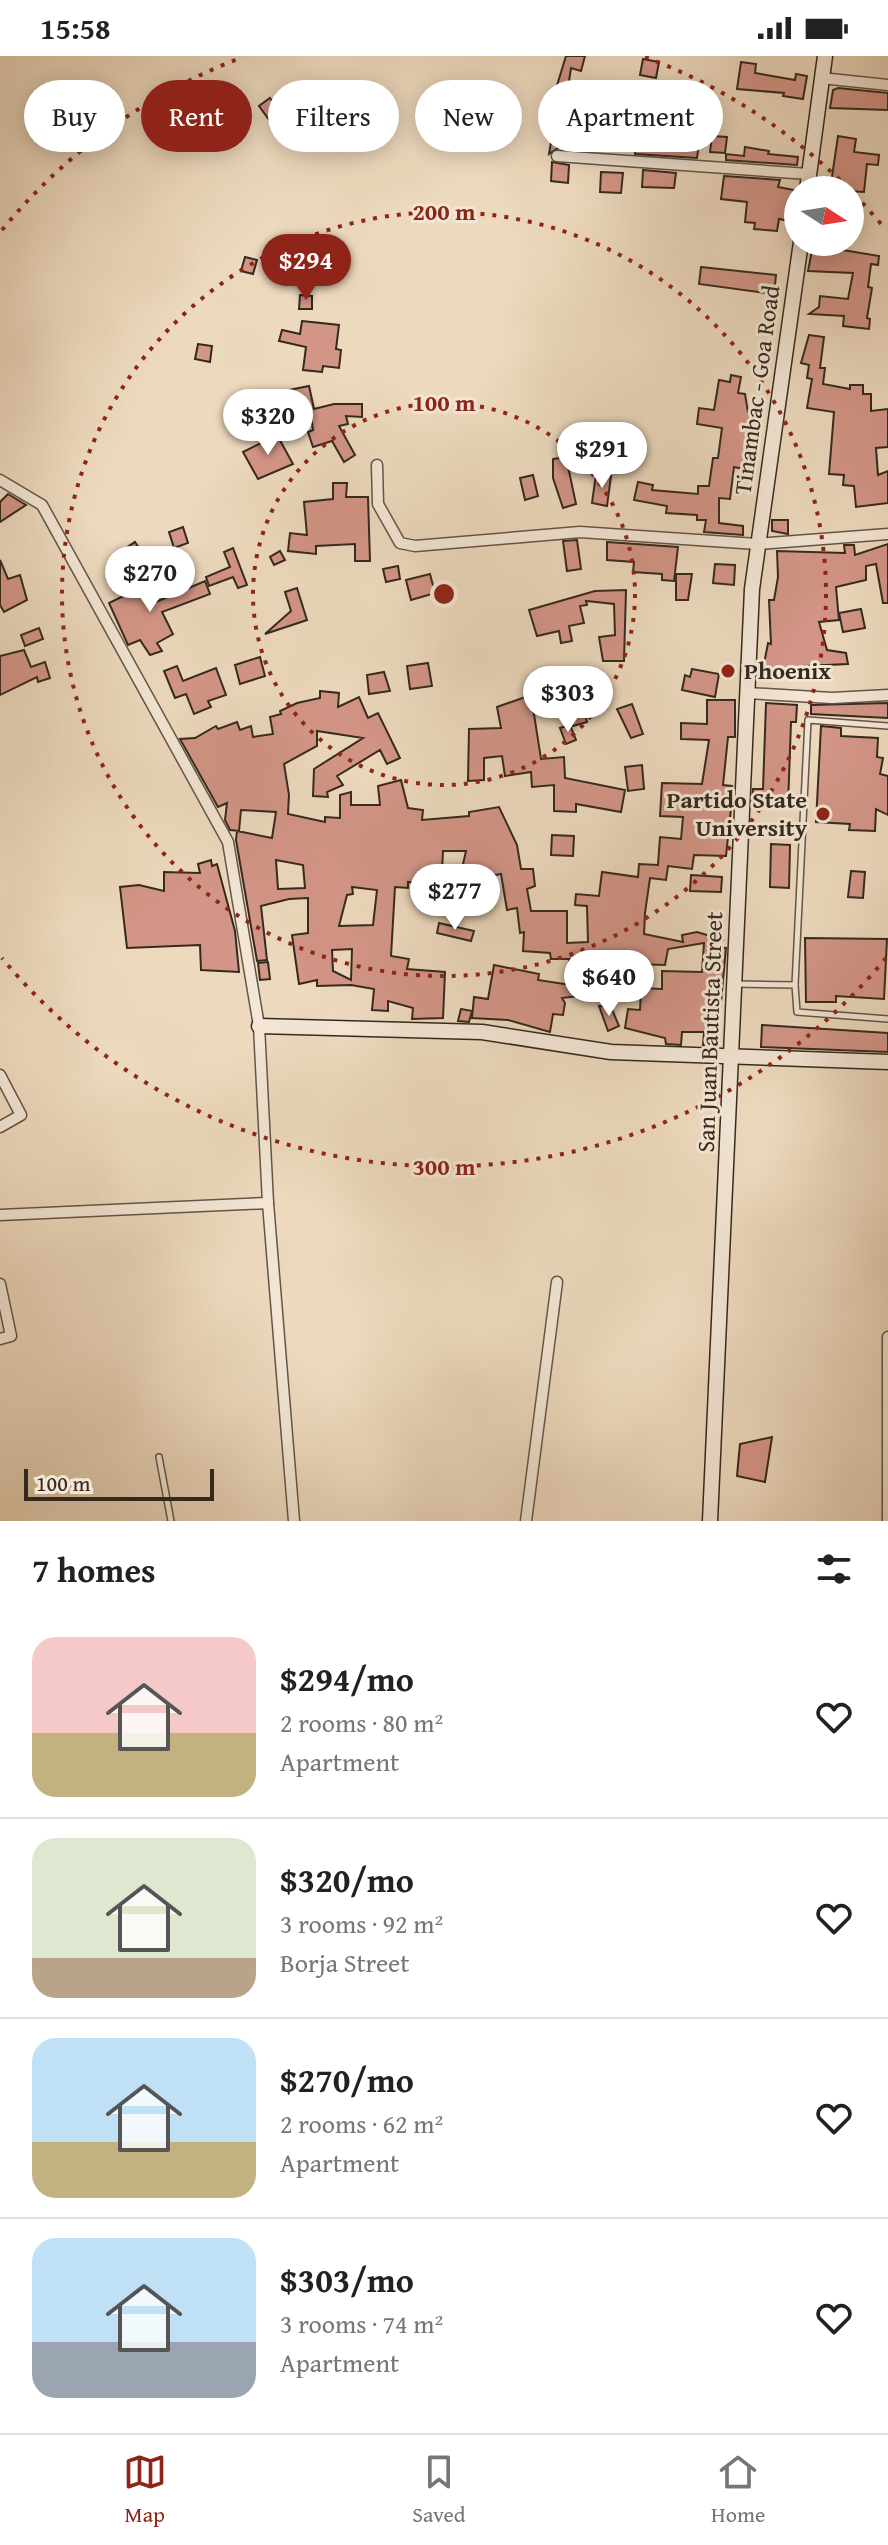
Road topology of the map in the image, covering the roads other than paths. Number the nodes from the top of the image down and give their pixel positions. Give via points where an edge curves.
1 (825, 56) edge
2 (821, 78) junction
3 (888, 85) edge
4 (557, 156) dead end
5 (808, 174) joint
6 (799, 256) edge
7 (377, 465) dead end
8 (0, 480) edge
9 (888, 534) edge
10 (757, 544) junction
11 (747, 693) junction
12 (888, 695) edge
13 (888, 726) edge
14 (734, 984) junction
15 (795, 985) junction
16 (888, 1019) edge
17 (259, 1026) junction
18 (733, 1058) junction
19 (888, 1062) edge
20 (0, 1075) edge
21 (0, 1127) edge
22 (268, 1203) junction
23 (0, 1215) edge
24 (557, 1282) dead end
25 (0, 1284) edge
26 (888, 1337) edge
27 (0, 1339) edge
28 (159, 1457) dead end
29 (171, 1521) edge
30 (294, 1521) edge
31 (526, 1521) edge
32 (710, 1521) edge
33 (888, 1521) edge

1 - 2 main road
2 - 3 street
2 - 5 main road
4 - 5 street
6 - 10 main road, Tinambac - Goa Road
7 - 10 street via 378,504 400,543 580,532
8 - 17 street via 42,505 228,842
9 - 10 street
10 - 11 main road, San Juan Bautista Street
11 - 12 street
11 - 14 main road, San Juan Bautista Street
13 - 15 lane via 808,720
14 - 15 lane
14 - 18 main road, San Juan Bautista Street
15 - 16 lane via 797,1012
17 - 18 main road via 482,1032 611,1052
17 - 22 street
18 - 19 main road
18 - 32 main road, San Juan Bautista Street
20 - 21 street via 21,1115
22 - 23 street
22 - 30 street
24 - 31 street
25 - 27 street via 11,1336
26 - 33 street
28 - 29 lane

